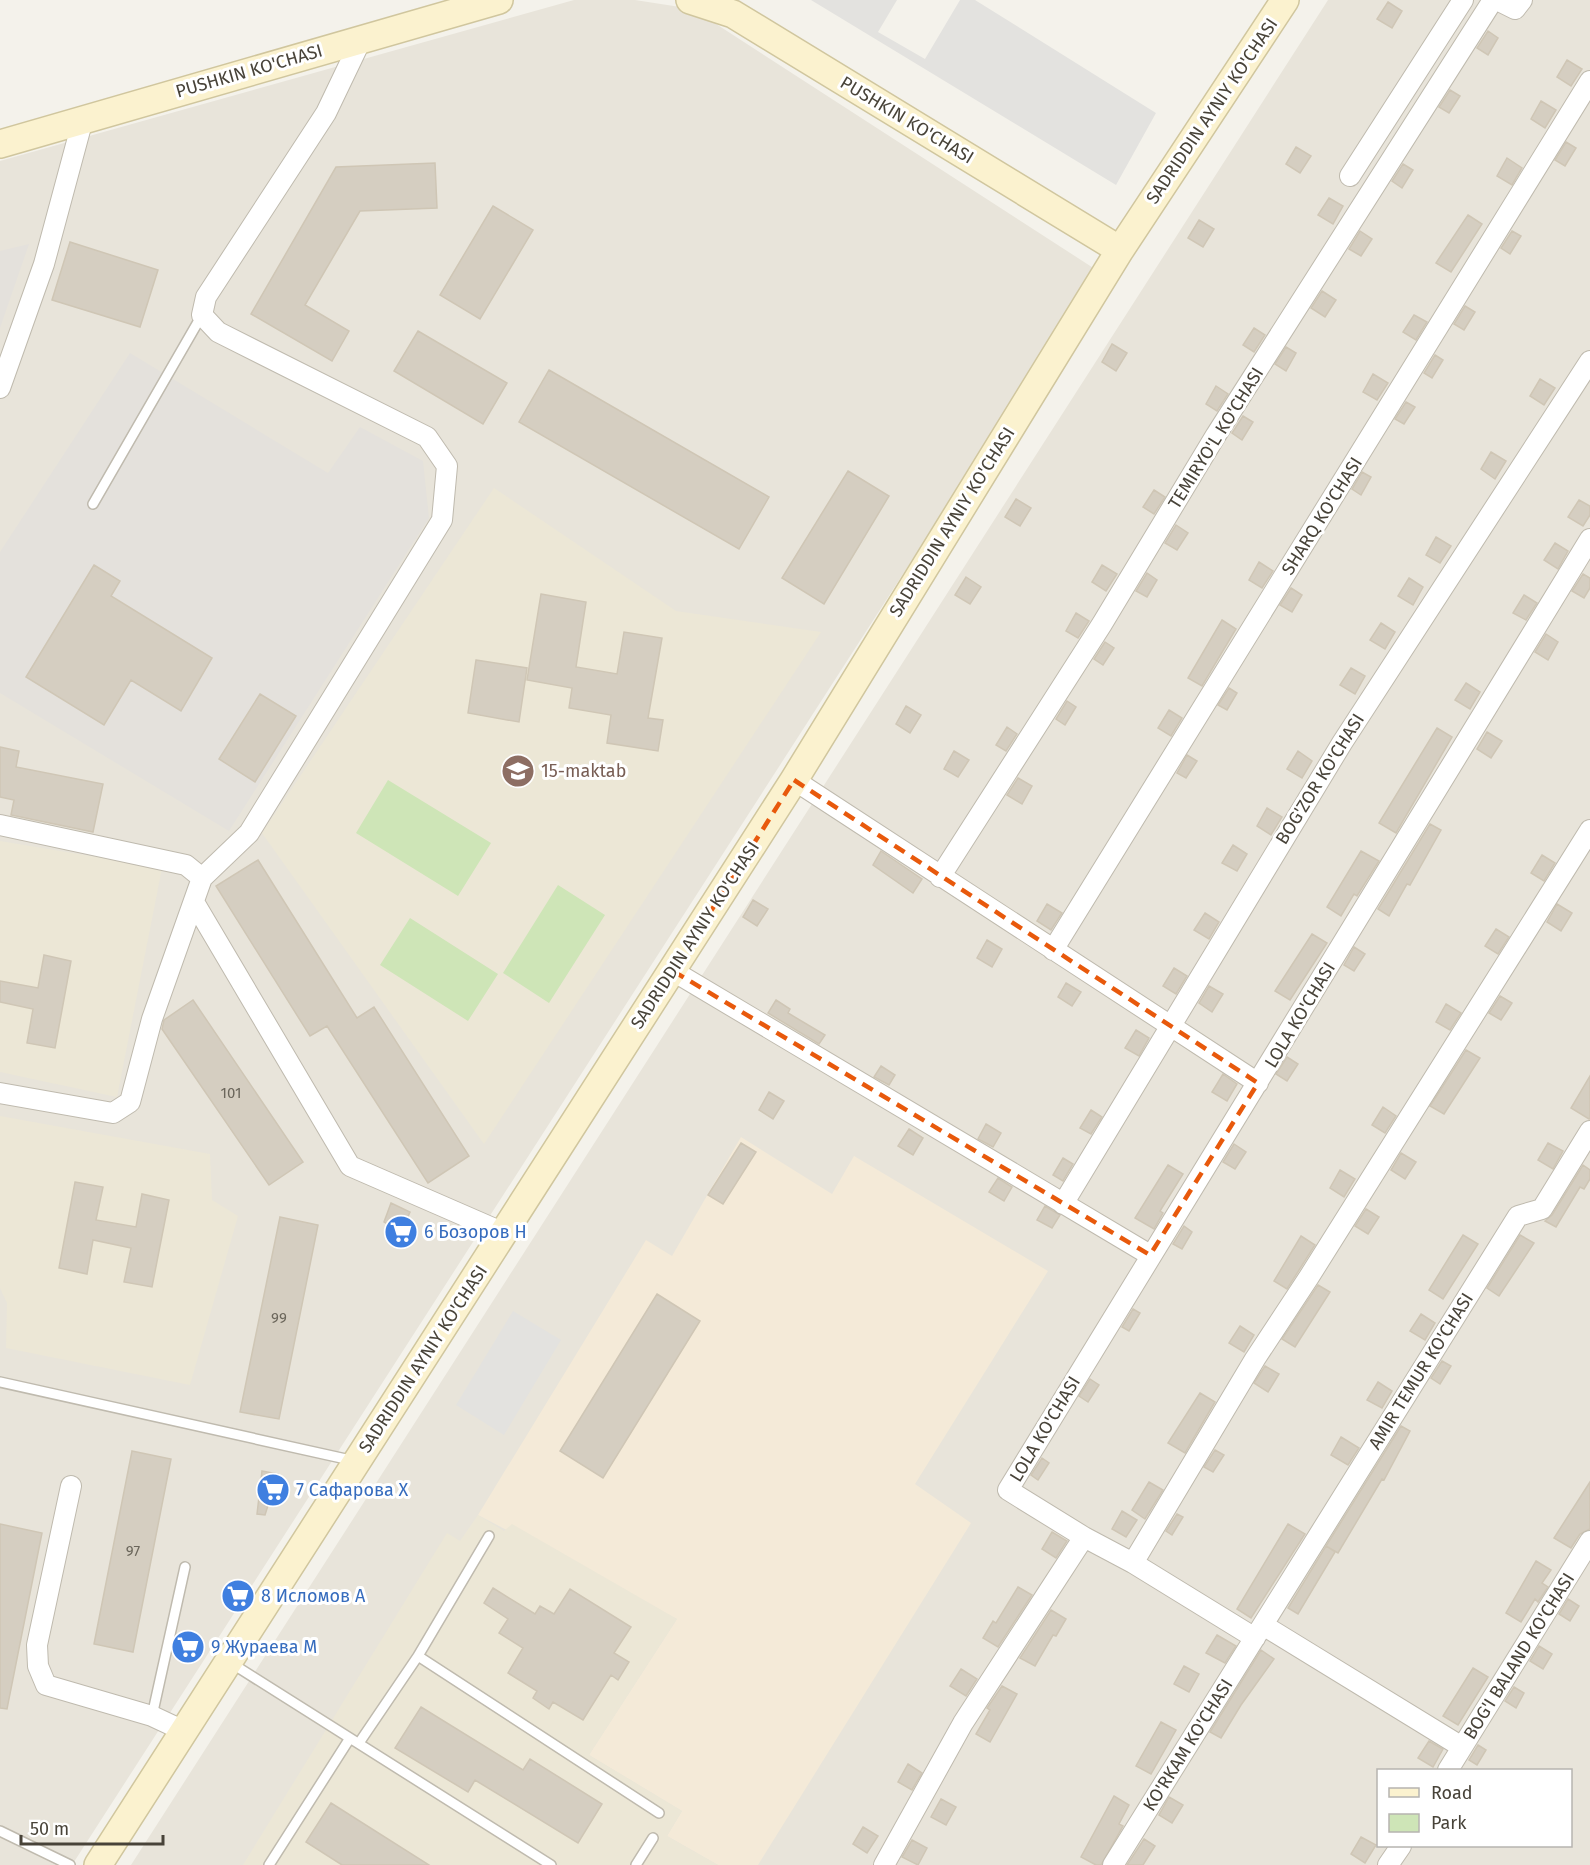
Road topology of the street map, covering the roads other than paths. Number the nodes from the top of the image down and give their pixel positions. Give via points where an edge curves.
1 (499, 0) edge
2 (690, 0) edge
3 (1286, 0) edge
4 (1462, 0) edge
5 (1495, 0) edge
6 (1522, 0) edge
7 (361, 40) junction
8 (1590, 81) edge
9 (83, 119) junction
10 (0, 144) edge
11 (1350, 176) dead end
12 (1120, 250) junction
13 (202, 315) junction
14 (1590, 361) edge
15 (0, 388) edge
16 (93, 504) dead end
17 (1590, 539) edge
18 (794, 780) junction
19 (0, 825) edge
20 (1590, 830) edge
21 (940, 877) junction
22 (202, 878) junction
23 (194, 902) junction
24 (1053, 950) junction
25 (673, 971) junction
26 (1169, 1027) junction
27 (1258, 1083) junction
28 (0, 1093) edge
29 (1590, 1131) edge
30 (1063, 1204) junction
31 (504, 1233) junction
32 (1150, 1255) junction
33 (0, 1382) edge
34 (357, 1462) junction
35 (71, 1486) dead end
36 (489, 1536) dead end
37 (1084, 1537) junction
38 (1590, 1541) edge
39 (1133, 1563) junction
40 (185, 1567) dead end
41 (1259, 1631) junction
42 (418, 1656) junction
43 (229, 1661) junction
44 (152, 1716) junction
45 (184, 1731) junction
46 (350, 1738) junction
47 (359, 1743) junction
48 (1462, 1747) junction
49 (1449, 1769) edge
50 (659, 1813) dead end
51 (0, 1831) edge
52 (653, 1838) dead end
53 (1400, 1847) edge
54 (70, 1865) edge
55 (98, 1865) edge
56 (269, 1865) edge
57 (551, 1865) edge
58 (636, 1865) edge
59 (884, 1865) edge
60 (1113, 1865) edge
61 (1388, 1865) edge

1 - 7 street, PUSHKIN KO'CHASI
2 - 12 street, PUSHKIN KO'CHASI via 733,14
3 - 12 street, SADRIDDIN AYNIY KO'CHASI
4 - 11 street
5 - 6 street, TEMIRYO'L KO'CHASI via 1515,9
5 - 21 street, TEMIRYO'L KO'CHASI via 1216,435 1102,624
7 - 9 street, PUSHKIN KO'CHASI
7 - 13 street via 326,113 206,297
8 - 24 street, SHARQ KO'CHASI
9 - 10 street, PUSHKIN KO'CHASI
9 - 15 street via 44,264
12 - 18 street, SADRIDDIN AYNIY KO'CHASI
13 - 16 lane
13 - 22 street via 218,332 427,437 447,465 442,520 249,833
14 - 26 street, BOG'ZOR KO'CHASI via 1342,743
17 - 27 street, LOLA KO'CHASI
18 - 21 street
18 - 25 street, SADRIDDIN AYNIY KO'CHASI
19 - 22 street via 186,865
20 - 39 street via 1255,1359
21 - 24 street
22 - 23 street
23 - 28 street via 152,1019 130,1102 112,1113
23 - 31 street via 350,1166
24 - 26 street
25 - 30 street
25 - 31 street, SADRIDDIN AYNIY KO'CHASI
26 - 27 street
26 - 30 street, BOG'ZOR KO'CHASI
27 - 32 street, LOLA KO'CHASI
29 - 41 street, AMIR TEMUR KO'CHASI via 1542,1209 1518,1216
30 - 32 street
31 - 34 street, SADRIDDIN AYNIY KO'CHASI
32 - 37 street, LOLA KO'CHASI via 1008,1490
33 - 34 lane
34 - 43 street, SADRIDDIN AYNIY KO'CHASI
35 - 44 street via 38,1645 38,1666 46,1685
36 - 42 lane
37 - 39 street
37 - 59 street via 963,1723
38 - 48 street, BOG'I BALAND KO'CHASI
39 - 41 street
40 - 44 lane
41 - 48 street
41 - 60 street, KO'RKAM KO'CHASI
42 - 47 lane
42 - 50 lane
43 - 45 street, SADRIDDIN AYNIY KO'CHASI
43 - 46 lane
44 - 45 street
45 - 55 street, SADRIDDIN AYNIY KO'CHASI
46 - 47 lane
46 - 56 lane
47 - 57 lane
48 - 49 street, BOG'I BALAND KO'CHASI
51 - 54 lane
52 - 58 lane
53 - 61 street

